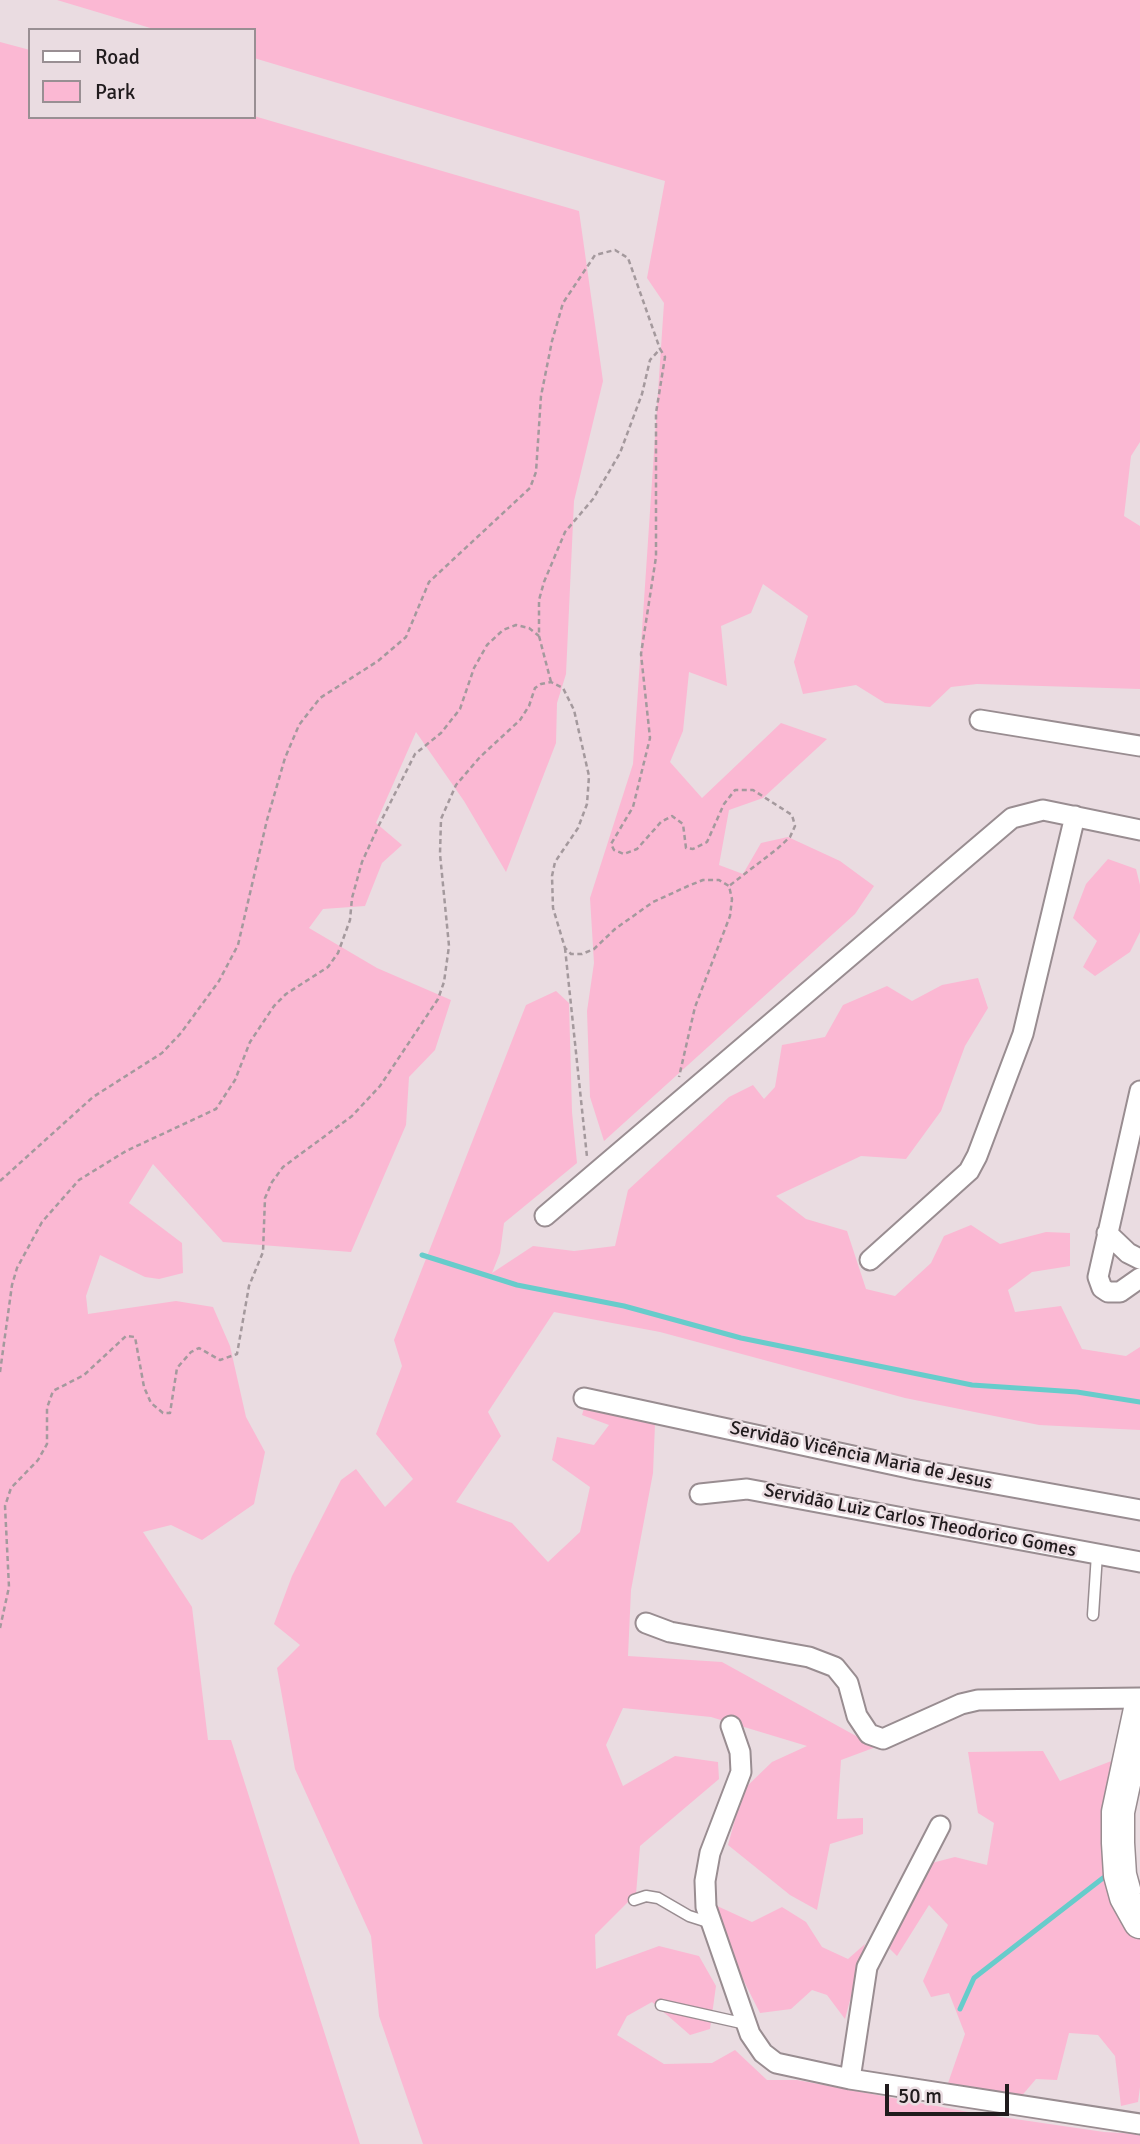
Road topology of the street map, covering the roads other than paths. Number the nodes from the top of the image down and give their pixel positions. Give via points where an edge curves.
1 (980, 720) dead end
2 (1140, 746) edge
3 (1075, 816) junction
4 (1140, 830) edge
5 (1140, 1091) edge
6 (545, 1216) dead end
7 (1107, 1233) junction
8 (1140, 1259) edge
9 (870, 1260) dead end
10 (1140, 1278) edge
11 (584, 1398) dead end
12 (700, 1494) dead end
13 (1140, 1510) edge
14 (1097, 1554) junction
15 (1140, 1562) edge
16 (1093, 1615) dead end
17 (646, 1623) dead end
18 (1140, 1698) edge
19 (1140, 1709) edge
20 (732, 1726) dead end
21 (940, 1826) dead end
22 (634, 1900) dead end
23 (1139, 1921) edge
24 (711, 1923) junction
25 (661, 2005) dead end
26 (746, 2024) junction
27 (850, 2079) junction
28 (1140, 2124) edge

1 - 2 street
3 - 4 street
3 - 6 street via 1029,812 996,830
3 - 9 street via 1023,1034 977,1157 969,1171
5 - 7 street
7 - 8 street
7 - 10 street via 1098,1277 1102,1288 1108,1293 1120,1292
11 - 13 street, Servidão Vicência Maria de Jesus via 918,1470
12 - 14 street, Servidão Luiz Carlos Theodorico Gomes via 747,1489
14 - 15 street, Servidão Luiz Carlos Theodorico Gomes
14 - 16 lane
17 - 18 street via 670,1632 809,1657 835,1667 848,1683 857,1716 869,1734 883,1739 978,1700
19 - 23 main road via 1118,1822 1120,1875
20 - 24 street via 741,1772 709,1853 705,1881
21 - 27 street via 867,1967
22 - 24 lane via 659,1898
24 - 26 street
25 - 26 lane
26 - 27 street via 763,2053 776,2063
27 - 28 street

